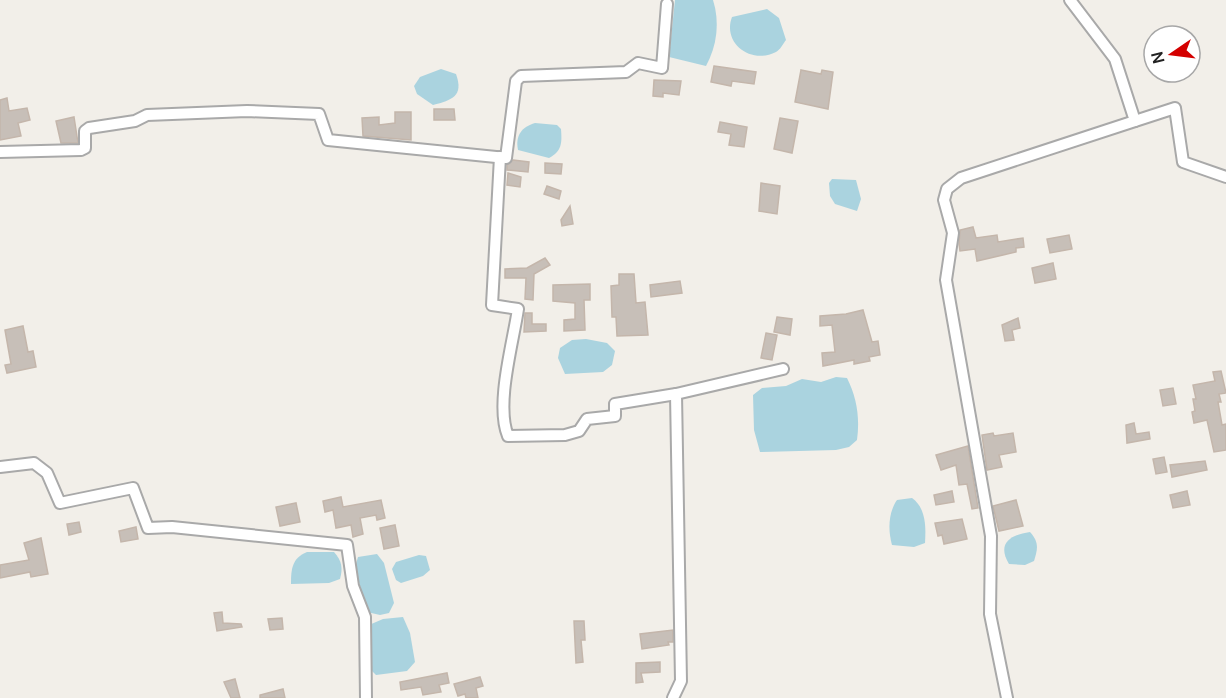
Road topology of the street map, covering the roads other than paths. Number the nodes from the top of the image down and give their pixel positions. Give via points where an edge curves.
1 (1070, 0) edge
2 (667, 4) dead end
3 (1136, 121) junction
4 (0, 152) edge
5 (500, 157) junction
6 (1226, 177) edge
7 (783, 369) dead end
8 (676, 394) junction
9 (0, 467) edge
10 (366, 698) edge
11 (673, 698) edge
12 (1007, 698) edge

1 - 3 street via 1115,59
2 - 5 street via 662,69 638,63 626,72 520,76 516,81 506,158
3 - 6 street via 1174,108 1183,162
3 - 12 street via 961,178 947,189 944,200 953,233 946,280 991,536 990,614
4 - 5 street via 81,150 85,148 85,131 89,128 135,121 147,115 247,111 319,114 328,140
5 - 8 street via 492,305 518,309 504,404 503,424 508,436 565,435 579,431 587,419 615,416 615,404
7 - 8 street
8 - 11 street via 681,681
9 - 10 street via 34,463 47,473 60,503 133,488 148,528 172,527 347,545 353,586 365,617

